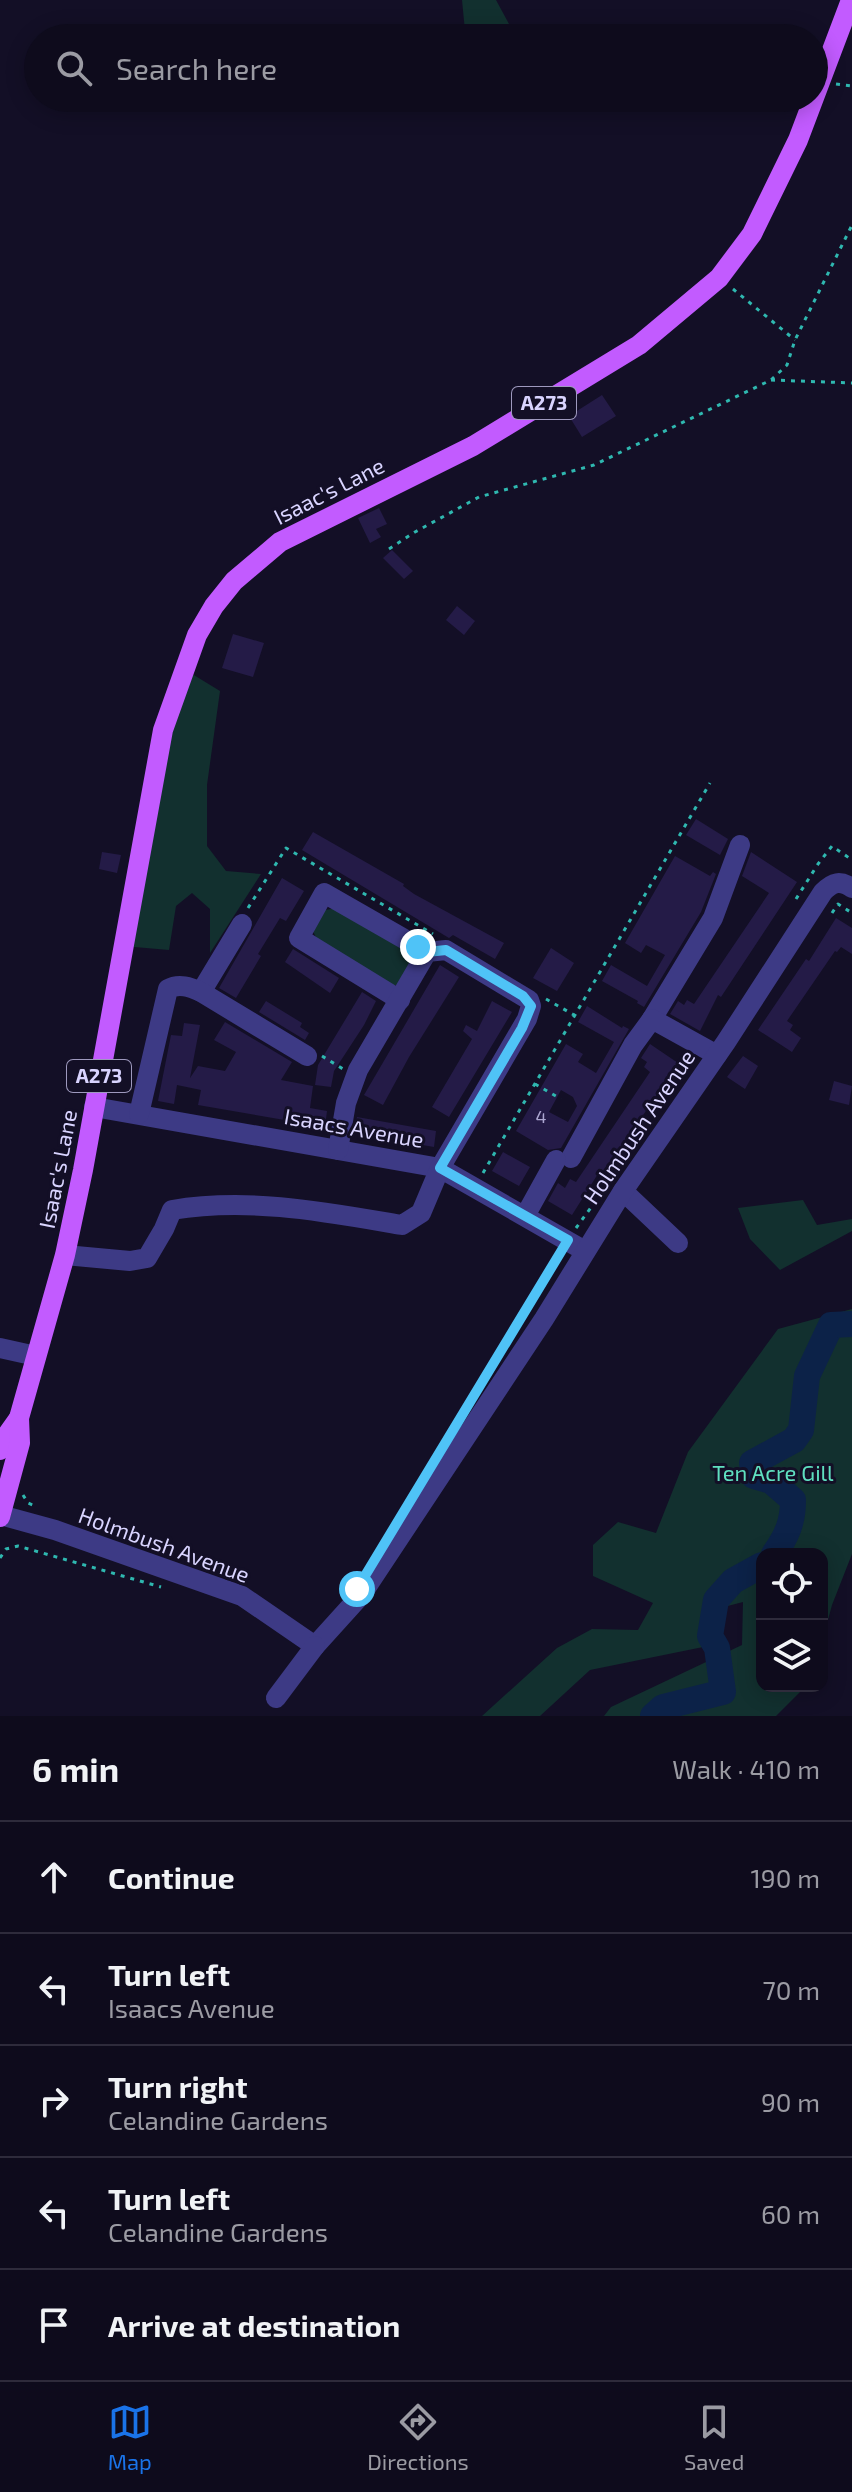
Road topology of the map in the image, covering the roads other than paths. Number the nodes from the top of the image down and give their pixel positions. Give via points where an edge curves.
1 (851, 0) edge
2 (828, 61) edge
3 (809, 112) edge
4 (740, 845) dead end
5 (852, 888) edge
6 (242, 924) dead end
7 (427, 952) junction
8 (201, 992) junction
9 (400, 1000) junction
10 (652, 1019) junction
11 (717, 1055) junction
12 (307, 1056) road end
13 (94, 1107) junction
14 (139, 1114) junction
15 (338, 1150) junction
16 (440, 1168) junction
17 (623, 1191) junction
18 (525, 1216) junction
19 (678, 1243) dead end
20 (577, 1246) junction
21 (65, 1255) junction
22 (0, 1348) edge
23 (36, 1356) junction
24 (19, 1418) junction
25 (0, 1450) edge
26 (0, 1516) edge
27 (315, 1646) junction
28 (276, 1698) dead end

1 - 2 main road, Isaac's Lane / A273
3 - 13 main road, Isaac's Lane / A273 via 752,234 719,278 639,345 473,446 280,542 234,581 214,606 197,635 163,730
4 - 10 street via 713,918
5 - 11 street, Holmbush Avenue via 841,882 823,892
6 - 8 street
7 - 9 street
7 - 9 street via 324,893 299,938
7 - 16 street via 446,950 531,1006
8 - 12 street
8 - 14 street via 187,986 168,989
9 - 15 street via 358,1070
10 - 11 street
10 - 18 street
11 - 17 street, Holmbush Avenue
13 - 14 street, Isaacs Avenue
13 - 21 main road, Isaac's Lane / A273
14 - 15 street, Isaacs Avenue
15 - 16 street, Isaacs Avenue
16 - 18 street, Isaacs Avenue
16 - 21 street via 421,1213 402,1225 304,1208 202,1205 172,1210 147,1258
17 - 19 street
17 - 20 street, Holmbush Avenue
18 - 20 street, Isaacs Avenue
20 - 27 street, Holmbush Avenue via 544,1319 362,1594
21 - 23 main road, Isaac's Lane / A273
22 - 23 street
23 - 24 main road, Isaac's Lane / A273
24 - 25 main road, Isaac's Lane / A273
24 - 26 main road, Isaac's Lane / A273 via 20,1443
26 - 27 street, Holmbush Avenue via 242,1596
27 - 28 street

